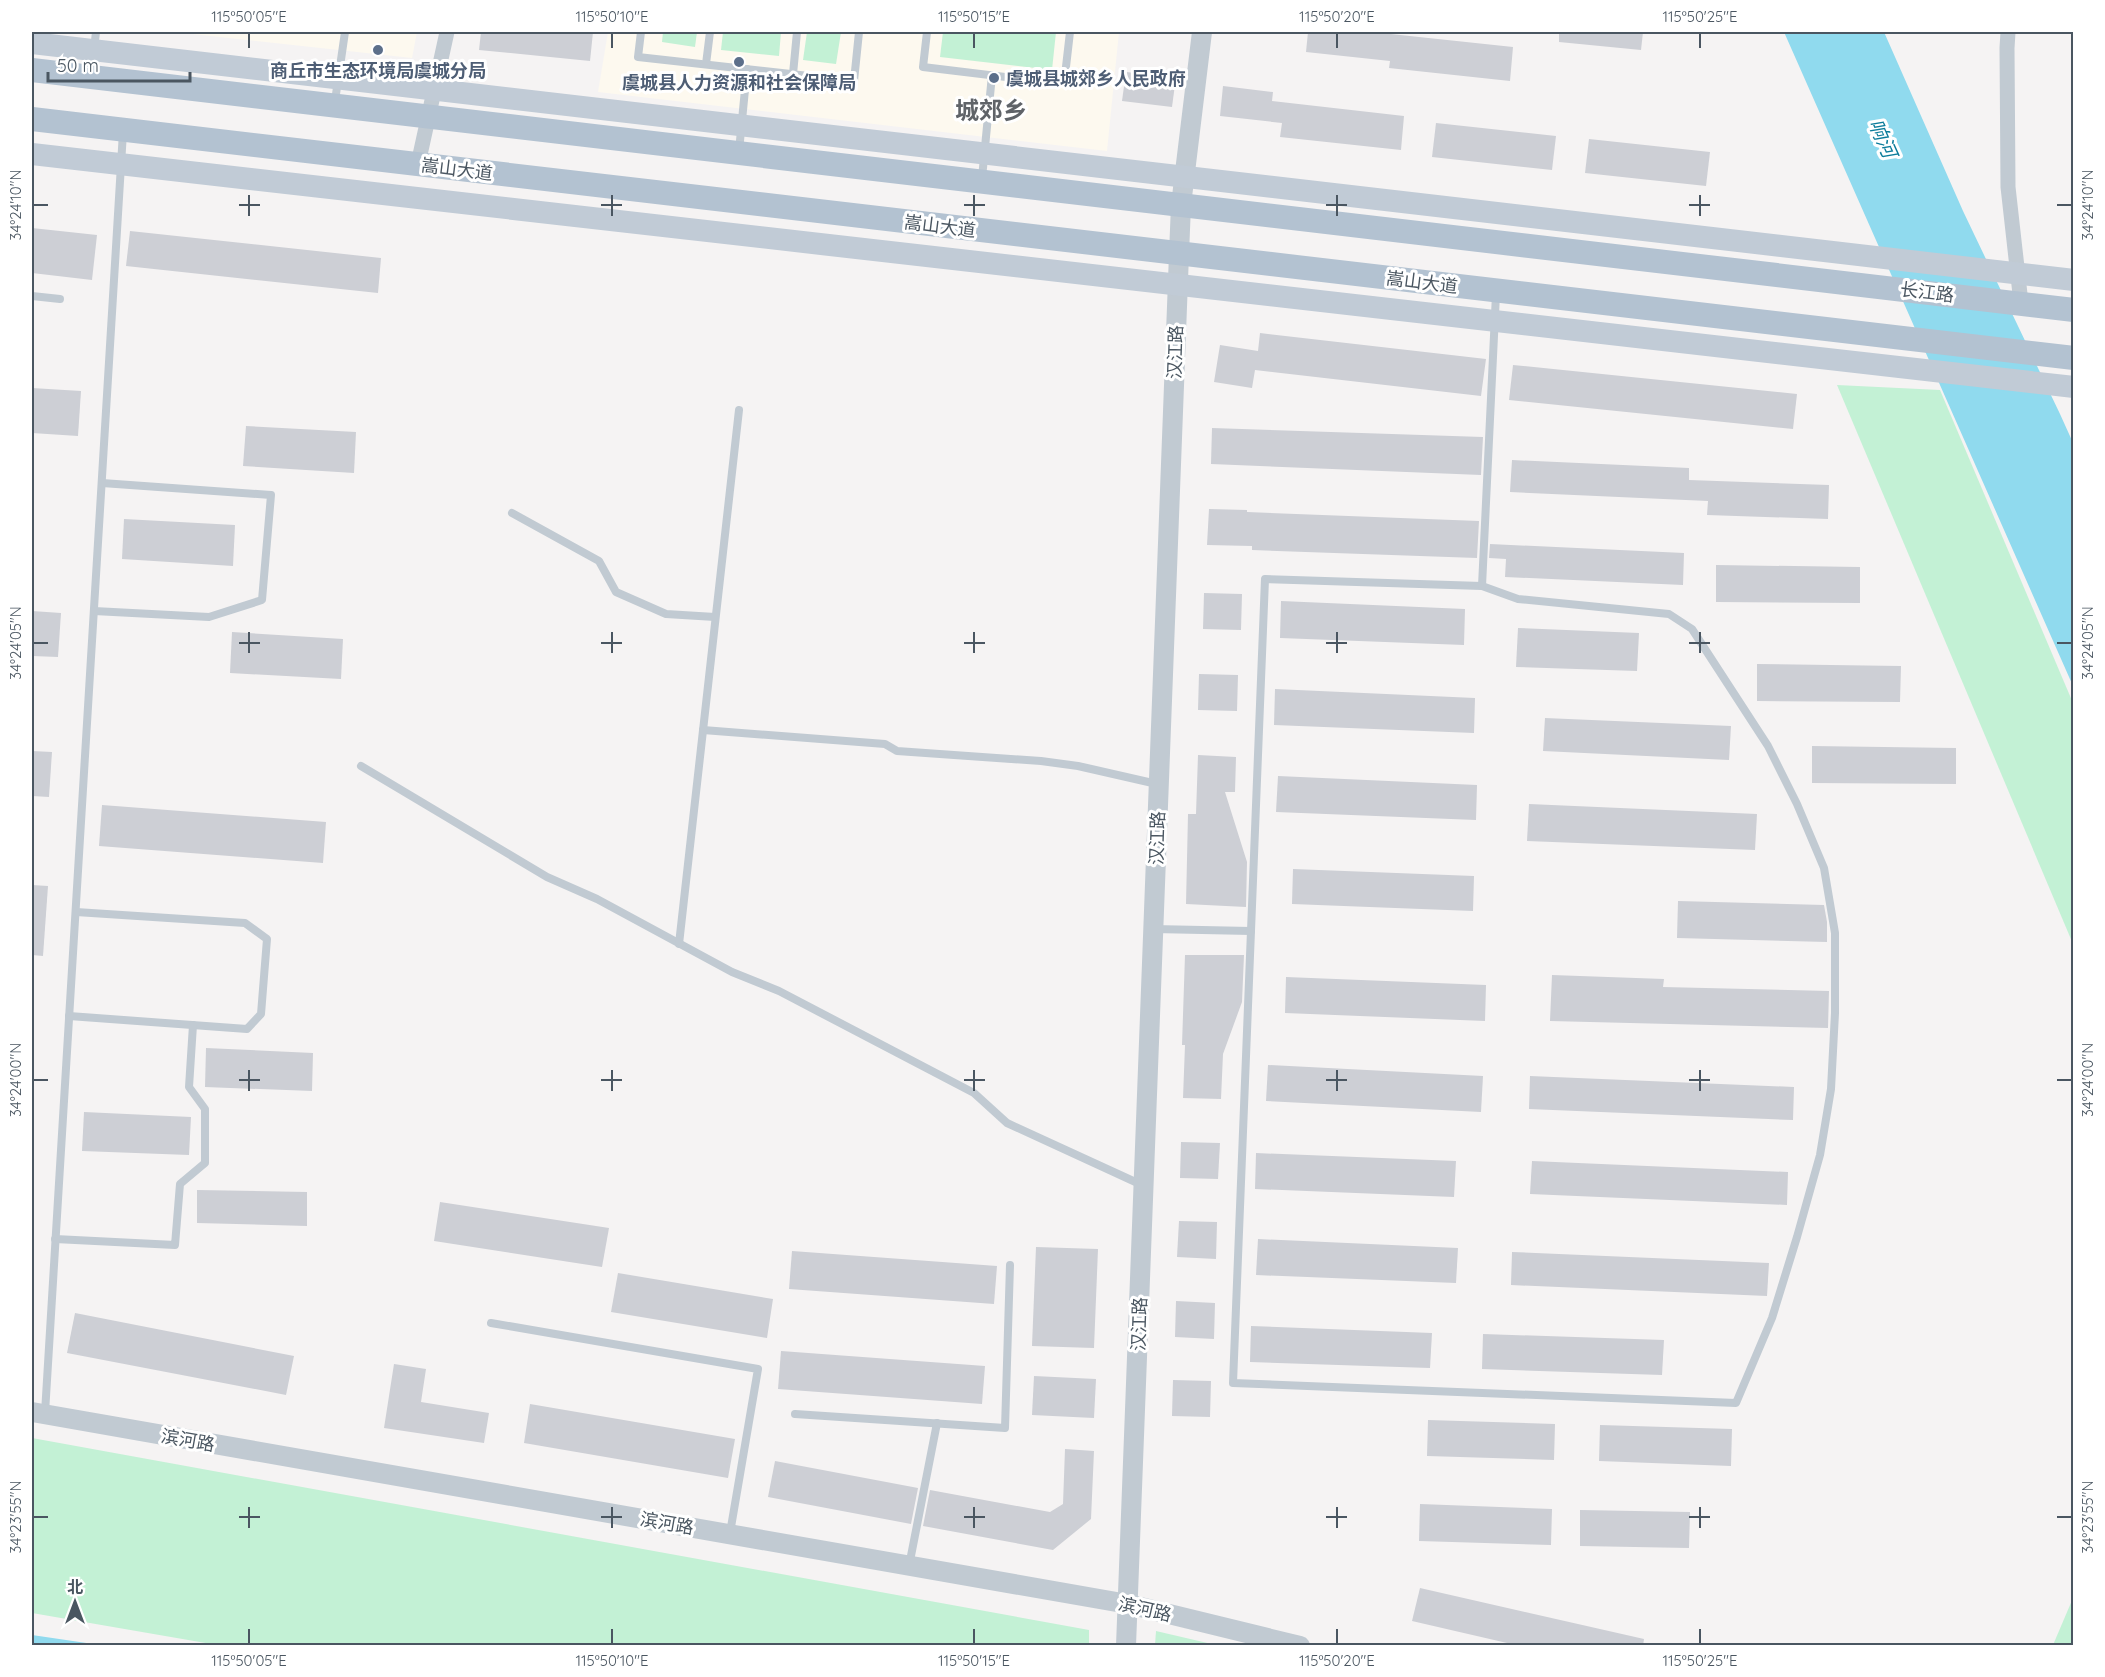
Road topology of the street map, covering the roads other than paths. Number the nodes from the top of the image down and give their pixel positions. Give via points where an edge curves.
1 (345, 32) edge
2 (447, 32) edge
3 (641, 32) edge
4 (710, 32) edge
5 (797, 32) edge
6 (859, 32) edge
7 (927, 32) edge
8 (1070, 32) edge
9 (1202, 32) edge
10 (2008, 32) edge
11 (95, 41) edge
12 (32, 43) edge
13 (706, 64) junction
14 (747, 69) junction
15 (32, 70) edge
16 (793, 74) junction
17 (992, 75) junction
18 (90, 77) junction
19 (338, 78) junction
20 (436, 89) junction
21 (334, 106) junction
22 (430, 117) junction
23 (32, 119) edge
24 (741, 125) junction
25 (123, 130) junction
26 (738, 153) junction
27 (32, 154) edge
28 (985, 154) junction
29 (122, 164) junction
30 (418, 164) junction
31 (1184, 177) junction
32 (982, 182) junction
33 (1181, 205) junction
34 (1179, 254) junction
35 (2018, 273) junction
36 (2073, 280) edge
37 (1177, 285) junction
38 (1496, 291) junction
39 (32, 296) edge
40 (60, 299) dead end
41 (2021, 303) junction
42 (2073, 310) edge
43 (1494, 321) junction
44 (2073, 358) edge
45 (2073, 387) edge
46 (739, 410) dead end
47 (102, 483) junction
48 (512, 513) dead end
49 (1482, 586) junction
50 (94, 611) junction
51 (716, 617) junction
52 (703, 730) junction
53 (361, 766) dead end
54 (1159, 784) junction
55 (76, 912) junction
56 (1154, 928) junction
57 (1251, 931) junction
58 (679, 944) junction
59 (69, 1016) junction
60 (192, 1025) junction
61 (1144, 1186) junction
62 (56, 1239) junction
63 (1010, 1265) dead end
64 (491, 1323) dead end
65 (38, 1413) edge
66 (795, 1414) dead end
67 (937, 1423) junction
68 (730, 1534) junction
69 (909, 1566) junction
70 (1128, 1604) junction
71 (1126, 1646) edge
72 (1300, 1646) edge

1 - 19 lane
2 - 20 street
3 - 13 lane via 638,57
4 - 13 lane
5 - 16 lane
6 - 16 lane via 854,81
7 - 17 lane via 923,67
8 - 17 lane via 1064,84
9 - 31 street, 汉江路
10 - 35 street via 2008,188
11 - 12 main road
11 - 18 lane
11 - 19 main road
13 - 14 lane
14 - 16 lane
14 - 24 lane
15 - 18 main road
17 - 28 lane
18 - 21 main road
19 - 20 main road
19 - 21 lane
20 - 22 street
20 - 24 main road
21 - 22 main road
22 - 26 main road
22 - 30 street
23 - 25 main road, 嵩山大道
24 - 26 lane
24 - 28 main road
25 - 29 lane
25 - 30 main road, 嵩山大道
26 - 32 main road
27 - 29 main road
28 - 31 main road
28 - 32 lane
29 - 37 main road
29 - 47 lane
30 - 34 main road, 嵩山大道
31 - 33 street, 汉江路
31 - 35 main road
32 - 33 main road
33 - 34 street, 汉江路
33 - 41 main road, 长江路
34 - 37 street, 汉江路
34 - 38 main road, 嵩山大道
35 - 36 main road
35 - 41 street
37 - 43 main road
37 - 54 street, 汉江路
38 - 43 lane
38 - 44 main road, 嵩山大道
39 - 40 lane
41 - 42 main road
43 - 45 main road
43 - 49 lane
46 - 51 lane
47 - 50 lane
47 - 50 lane via 271,495 262,600 210,617
48 - 51 lane via 599,561 616,592 666,614
49 - 57 lane via 1265,579
49 - 57 lane via 1518,599 1669,614 1692,629 1767,746 1824,868 1835,933 1831,1089 1820,1155 1797,1237 1772,1318 1736,1402 1233,1383
50 - 55 lane
51 - 52 lane
52 - 54 lane via 885,744 897,751 1041,761
52 - 58 lane
53 - 58 lane via 547,877 597,899
54 - 56 street, 汉江路
55 - 59 lane
55 - 60 lane via 245,923 267,939 261,1014 247,1029
56 - 57 lane
56 - 61 street, 汉江路
58 - 61 lane via 779,991 974,1093 1007,1123
59 - 60 lane
59 - 62 lane
60 - 62 lane via 189,1087 205,1109 205,1163 180,1184 175,1245
61 - 70 street, 汉江路
62 - 65 lane
63 - 67 lane via 1005,1428
64 - 68 lane via 758,1369
65 - 68 street, 滨河路
66 - 67 lane
67 - 69 lane
68 - 69 street, 滨河路
69 - 70 street, 滨河路
70 - 71 street, 汉江路
70 - 72 street, 滨河路

